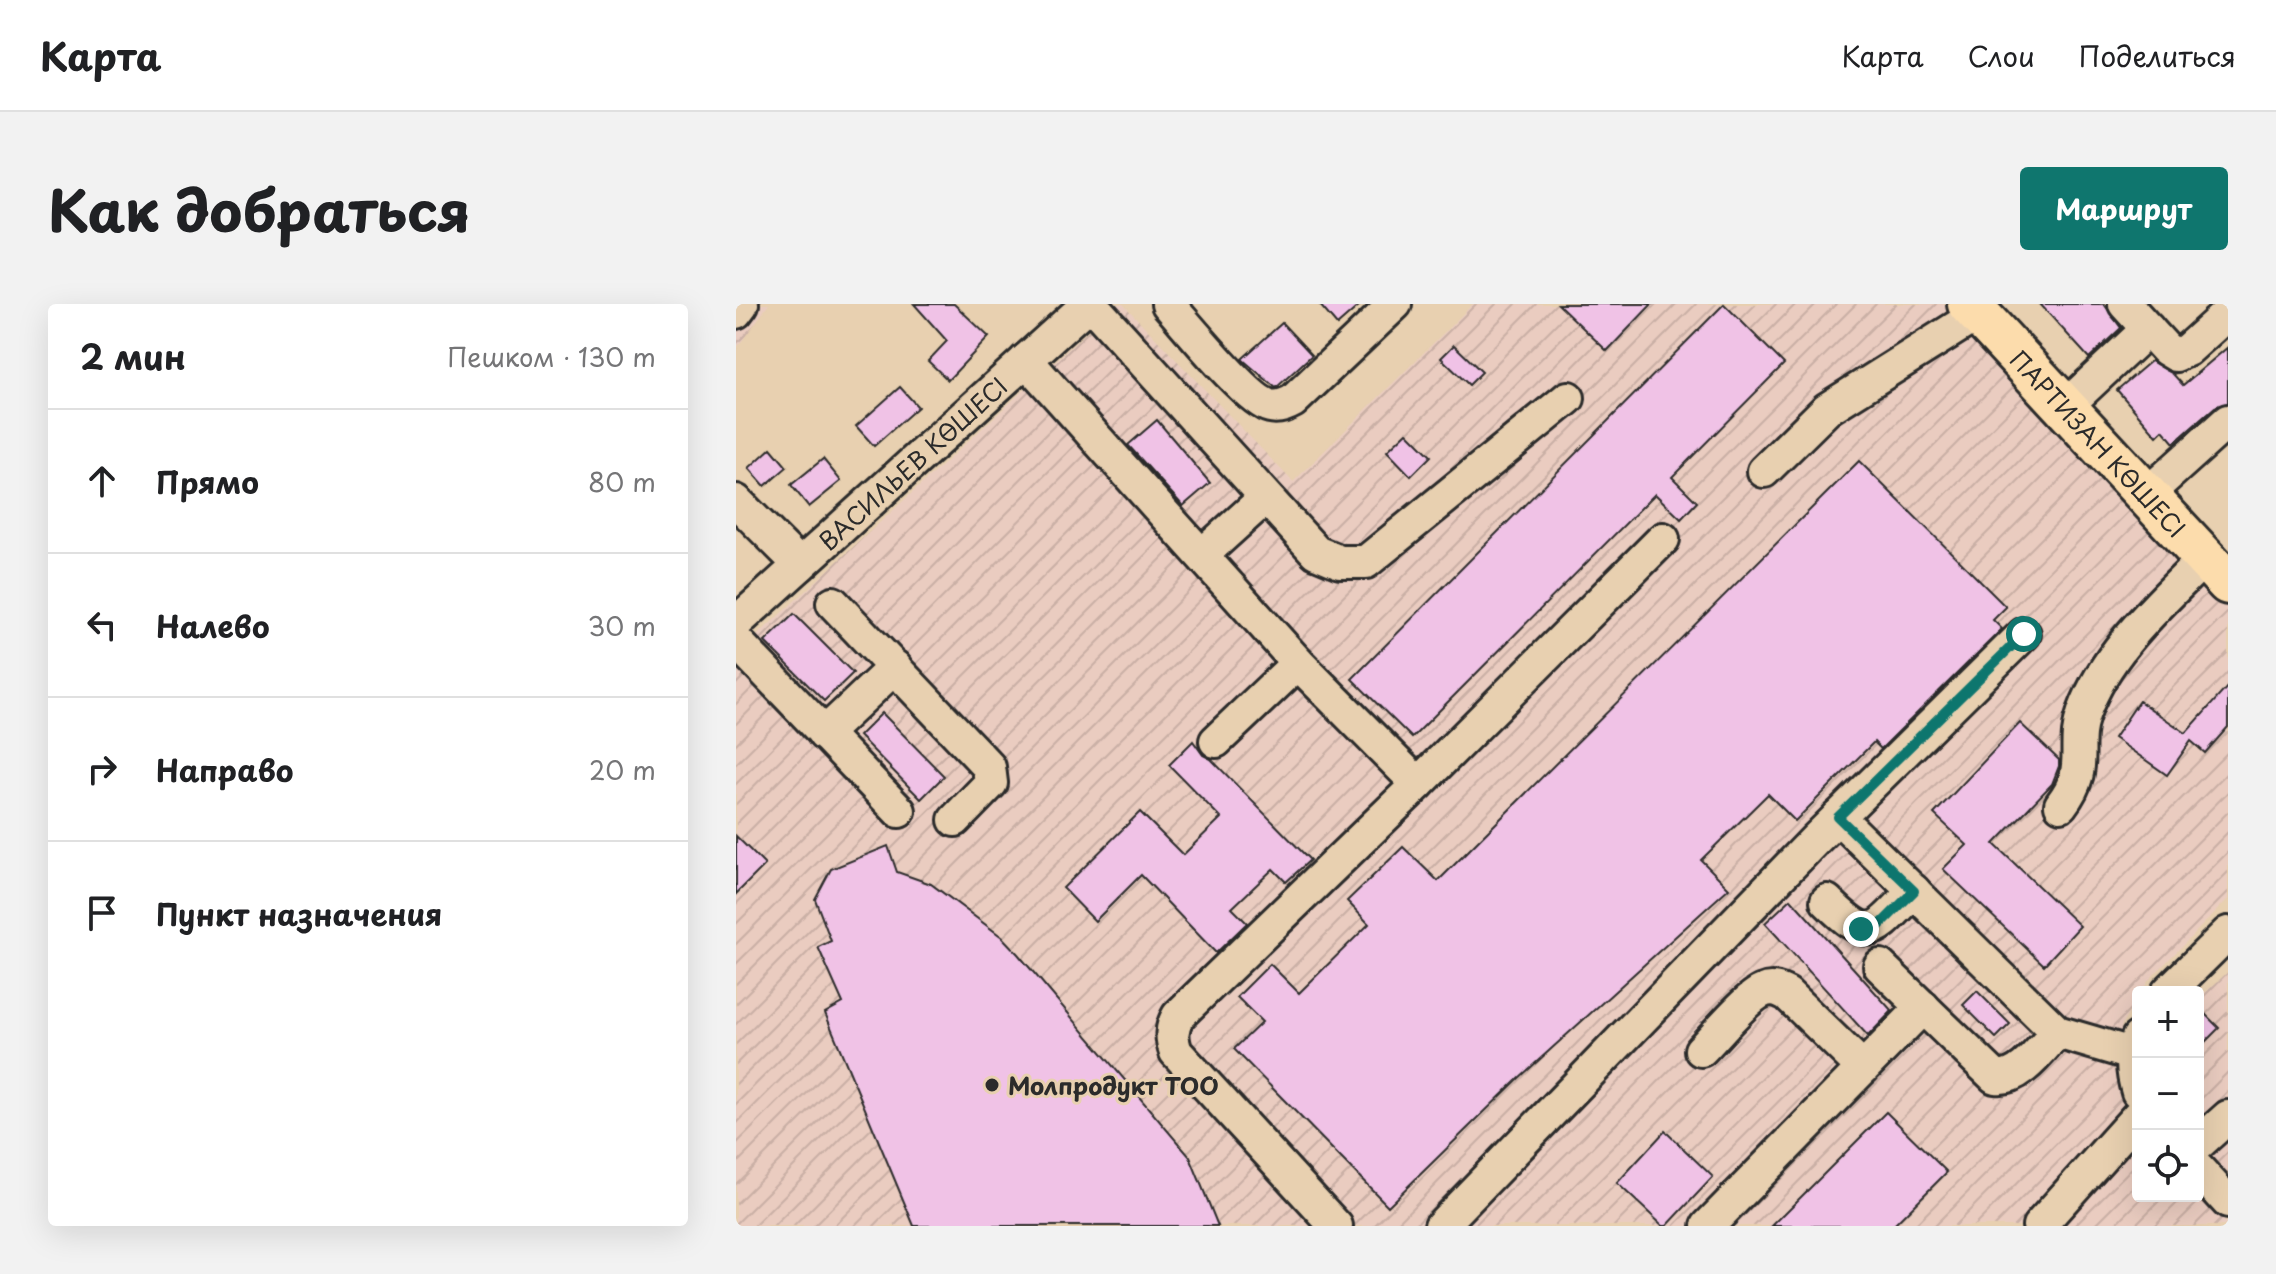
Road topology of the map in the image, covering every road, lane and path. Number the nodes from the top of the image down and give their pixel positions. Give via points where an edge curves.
1 (742, 304) edge
2 (1089, 304) edge
3 (1168, 304) edge
4 (1395, 304) edge
5 (2125, 304) edge
6 (1973, 309) edge
7 (736, 312) edge
8 (2228, 313) edge
9 (2148, 329) junction
10 (1026, 360) junction
11 (1568, 398) dead end
12 (2066, 406) junction
13 (2228, 421) edge
14 (1764, 471) dead end
15 (2147, 494) junction
16 (1265, 498) junction
17 (736, 501) edge
18 (1663, 539) dead end
19 (1202, 555) junction
20 (800, 565) junction
21 (2217, 570) edge
22 (833, 603) dead end
23 (736, 623) edge
24 (2024, 634) dead end
25 (736, 641) edge
26 (1298, 663) junction
27 (895, 667) junction
28 (824, 734) junction
29 (1216, 741) dead end
30 (1418, 784) junction
31 (2061, 805) dead end
32 (899, 811) dead end
33 (1838, 817) junction
34 (955, 820) dead end
35 (1914, 891) junction
36 (1827, 901) dead end
37 (2228, 933) edge
38 (1880, 966) dead end
39 (2174, 986) edge
40 (1923, 1007) junction
41 (2057, 1032) junction
42 (1701, 1050) dead end
43 (2132, 1062) edge
44 (1863, 1068) junction
45 (2228, 1117) edge
46 (2132, 1123) edge
47 (2204, 1139) edge
48 (2204, 1176) edge
49 (2228, 1202) edge
50 (1336, 1226) edge
51 (1441, 1226) edge
52 (1708, 1226) edge
53 (2039, 1226) edge

1 - 7 street
2 - 10 street, ВАСИЛЬЕВ КӨШЕСІ
2 - 16 street
3 - 4 street via 1250,394 1271,407 1293,401
5 - 9 street
6 - 12 main road, ПАРТИЗАН КӨШЕСІ
6 - 14 street via 1827,409
8 - 9 street via 2176,355
9 - 12 street
10 - 19 street
10 - 20 street, ВАСИЛЬЕВ КӨШЕСІ
11 - 16 street via 1366,562 1340,562 1316,552
12 - 15 main road, ПАРТИЗАН КӨШЕСІ
13 - 15 street
15 - 21 main road, ПАРТИЗАН КӨШЕСІ
16 - 19 street
17 - 20 street
18 - 30 street
19 - 26 street
20 - 23 street, ВАСИЛЬЕВ КӨШЕСІ
21 - 31 street via 2115,655 2085,709 2079,773
22 - 27 street
24 - 33 street
25 - 28 street
26 - 29 street
26 - 30 street
27 - 28 street
27 - 34 street via 992,774 987,790
28 - 32 street
30 - 50 street via 1173,1024 1176,1052
33 - 35 street
33 - 51 street
35 - 36 street via 1871,929 1854,926
35 - 41 street
37 - 39 street
38 - 40 street
40 - 41 street via 2000,1078 2016,1074
40 - 44 street
41 - 43 street
42 - 44 street via 1755,996 1779,989
44 - 52 street
45 - 47 street
46 - 53 street
48 - 49 street

